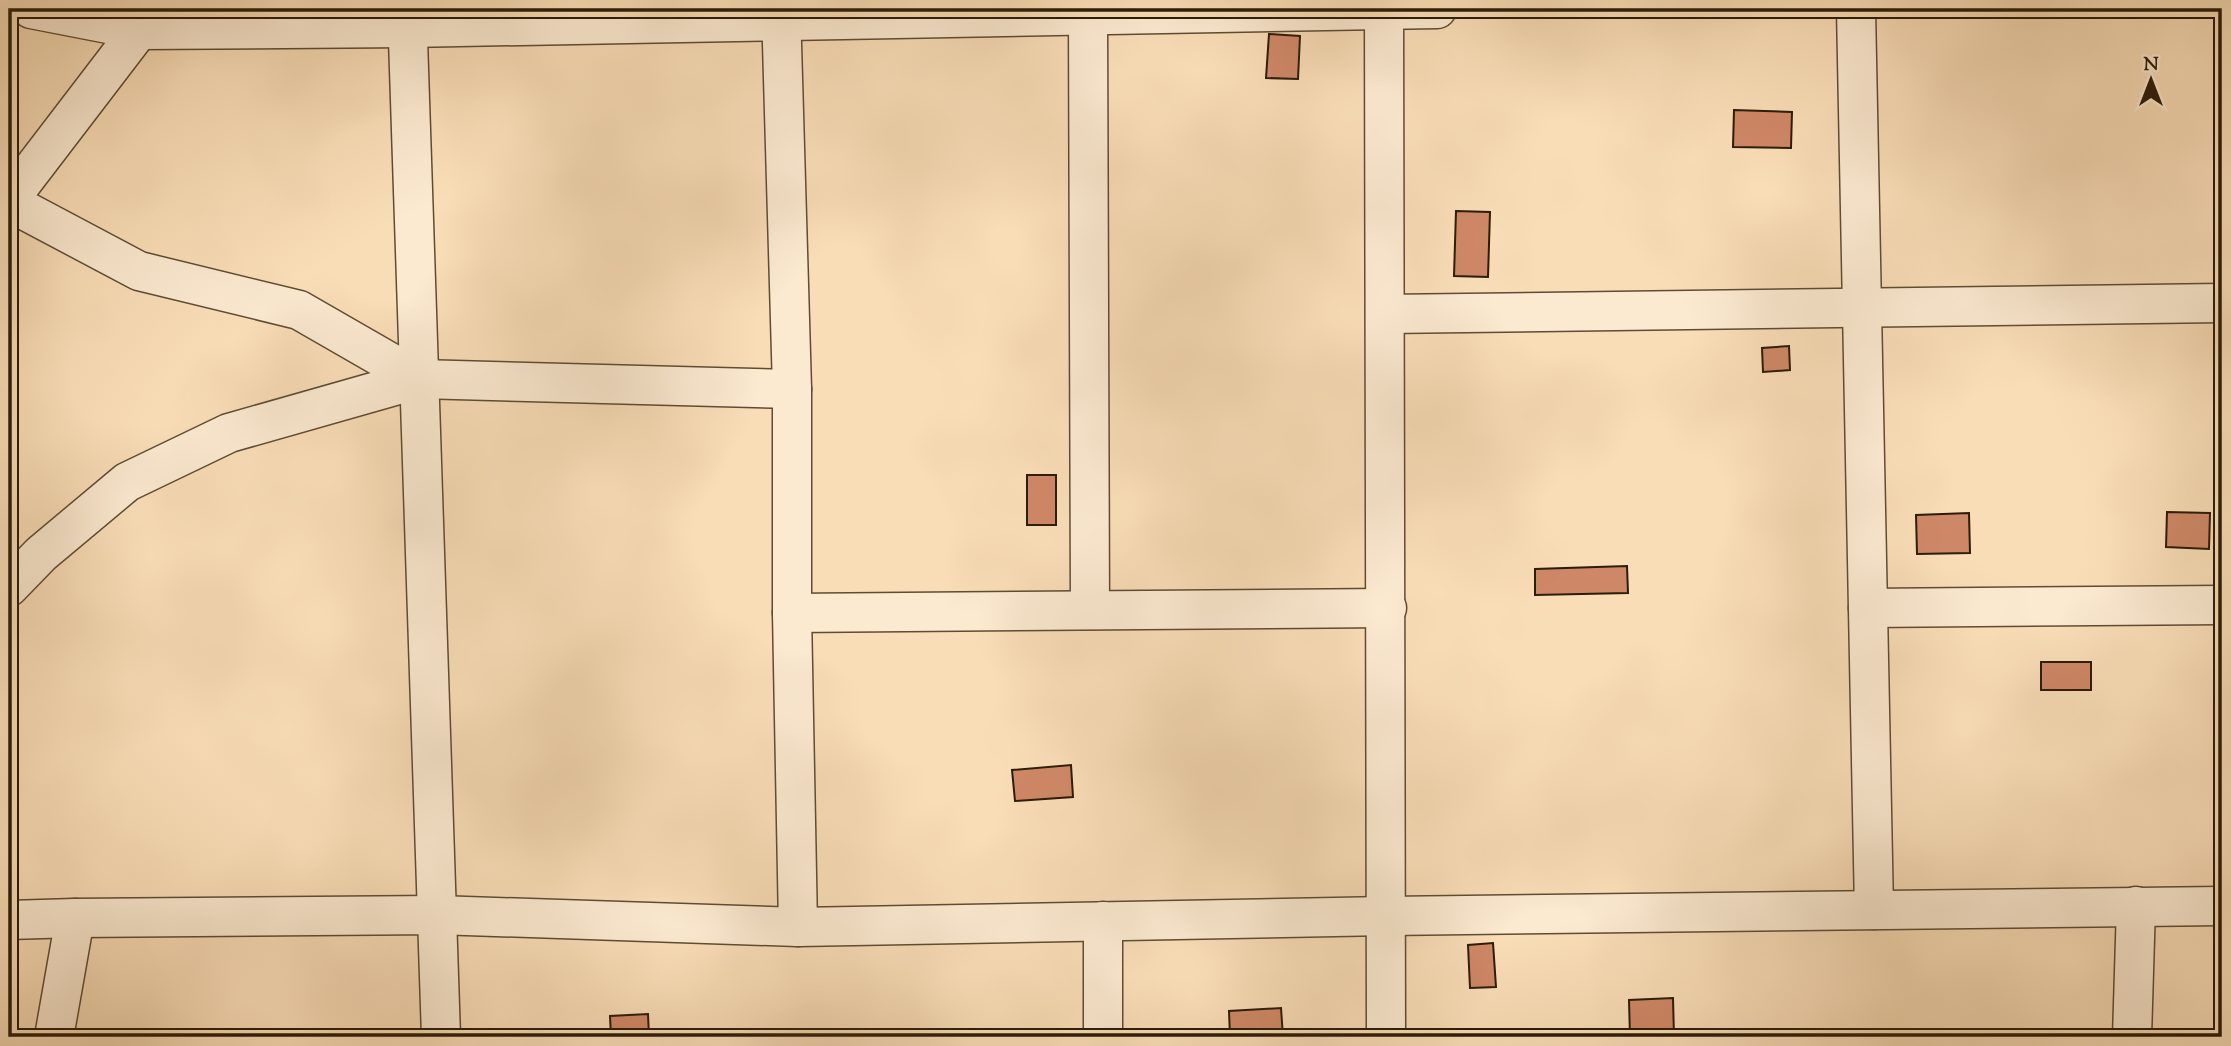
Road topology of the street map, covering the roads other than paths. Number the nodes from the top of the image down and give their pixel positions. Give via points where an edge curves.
1 (31, 9) edge
2 (1384, 9) edge
3 (1437, 9) edge
4 (1856, 9) edge
5 (781, 15) edge
6 (1088, 15) junction
7 (408, 18) edge
8 (139, 30) junction
9 (9, 201) edge
10 (2222, 303) edge
11 (1863, 307) junction
12 (1386, 314) junction
13 (419, 379) junction
14 (792, 389) junction
15 (9, 587) edge
16 (2222, 605) edge
17 (1387, 608) junction
18 (1868, 608) junction
19 (1090, 610) junction
20 (792, 612) junction
21 (2136, 906) junction
22 (2222, 906) edge
23 (1874, 910) junction
24 (437, 915) junction
25 (1387, 916) junction
26 (75, 918) junction
27 (9, 920) edge
28 (1103, 922) junction
29 (798, 927) junction
30 (54, 1037) edge
31 (441, 1037) edge
32 (1103, 1037) edge
33 (1386, 1037) edge
34 (2132, 1037) edge

1 - 8 street
2 - 3 street
2 - 6 street
2 - 12 street
4 - 11 street
5 - 6 street
5 - 7 street
5 - 14 street
6 - 19 street
7 - 8 street
7 - 13 street
8 - 9 street
9 - 13 street via 139,271 299,310
10 - 11 street
11 - 12 street
11 - 18 street
12 - 17 street
13 - 14 street
13 - 15 street via 229,433 127,482
13 - 24 street
14 - 20 street
16 - 18 street
17 - 19 street
17 - 25 street
18 - 23 street
19 - 20 street
20 - 29 street
21 - 22 street
21 - 23 street
21 - 34 street
23 - 25 street
24 - 26 street
24 - 29 street
24 - 31 street
25 - 28 street
25 - 33 street
26 - 27 street
26 - 30 street
28 - 29 street
28 - 32 street

